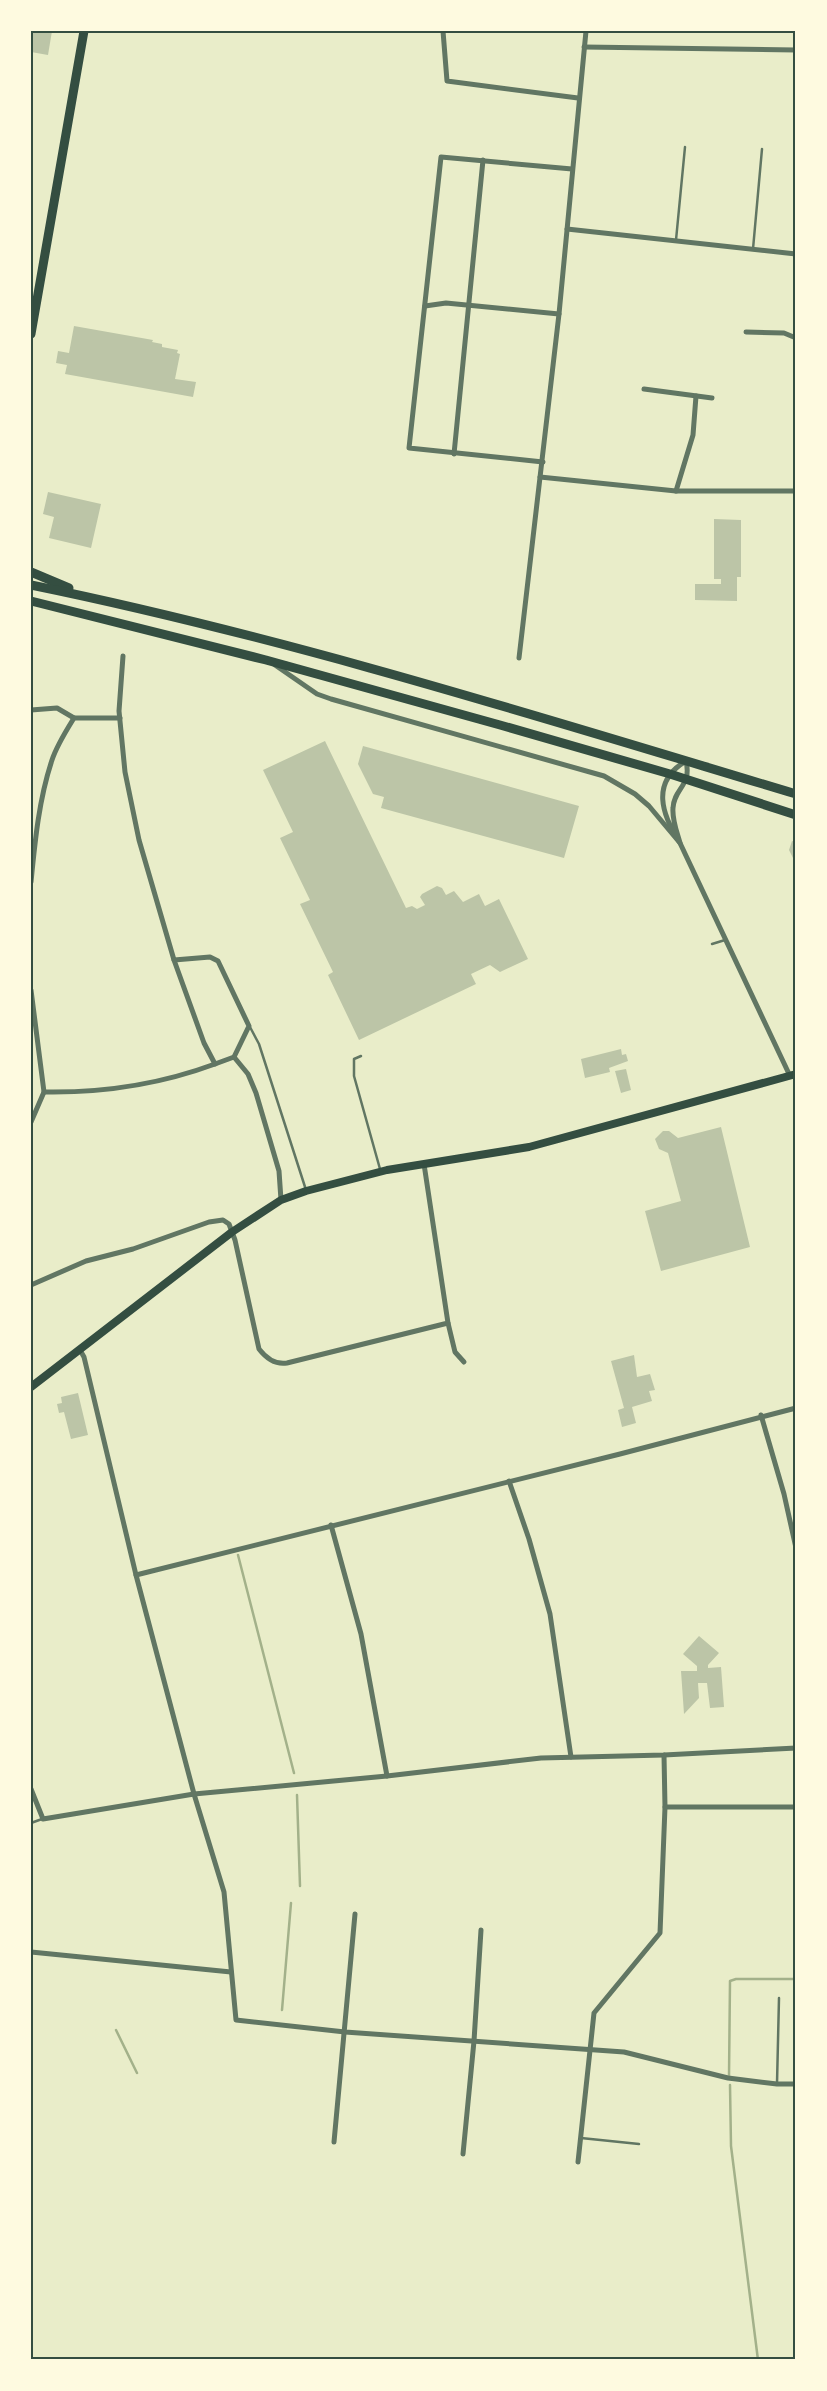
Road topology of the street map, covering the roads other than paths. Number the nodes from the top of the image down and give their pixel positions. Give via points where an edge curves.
1 (84, 31) edge
2 (443, 31) edge
3 (586, 31) edge
4 (584, 47) junction
5 (796, 50) edge
6 (578, 98) junction
7 (685, 147) dead end
8 (762, 149) dead end
9 (483, 160) junction
10 (572, 169) junction
11 (567, 229) junction
12 (676, 241) junction
13 (753, 249) junction
14 (796, 254) edge
15 (425, 306) junction
16 (468, 306) junction
17 (559, 314) junction
18 (746, 332) dead end
19 (31, 334) edge
20 (796, 338) edge
21 (644, 390) dead end
22 (696, 396) junction
23 (712, 398) dead end
24 (454, 454) junction
25 (542, 462) junction
26 (540, 477) junction
27 (676, 491) junction
28 (796, 491) edge
29 (31, 572) edge
30 (31, 584) edge
31 (93, 597) junction
32 (31, 601) edge
33 (122, 656) dead end
34 (519, 658) dead end
35 (266, 660) junction
36 (31, 710) edge
37 (74, 718) junction
38 (120, 718) junction
39 (686, 761) junction
40 (670, 774) junction
41 (687, 780) junction
42 (796, 794) edge
43 (796, 815) edge
44 (680, 843) junction
45 (31, 882) edge
46 (727, 940) junction
47 (712, 944) dead end
48 (174, 960) junction
49 (31, 990) edge
50 (250, 1026) junction
51 (234, 1056) junction
52 (360, 1056) dead end
53 (215, 1064) junction
54 (793, 1075) edge
55 (44, 1092) junction
56 (31, 1122) edge
57 (424, 1164) junction
58 (380, 1172) junction
59 (306, 1191) junction
60 (281, 1200) junction
61 (232, 1232) junction
62 (31, 1285) edge
63 (448, 1323) junction
64 (80, 1350) junction
65 (464, 1362) dead end
66 (31, 1387) edge
67 (796, 1408) edge
68 (761, 1415) junction
69 (509, 1481) junction
70 (332, 1525) junction
71 (796, 1548) edge
72 (136, 1575) junction
73 (796, 1748) edge
74 (664, 1755) junction
75 (571, 1757) junction
76 (387, 1776) junction
77 (31, 1789) edge
78 (194, 1794) junction
79 (665, 1807) junction
80 (796, 1807) edge
81 (43, 1819) junction
82 (31, 1823) edge
83 (355, 1914) dead end
84 (481, 1930) dead end
85 (31, 1952) edge
86 (231, 1972) junction
87 (779, 1998) dead end
88 (345, 2032) junction
89 (474, 2041) junction
90 (589, 2050) junction
91 (777, 2084) junction
92 (796, 2084) edge
93 (580, 2138) junction
94 (334, 2142) dead end
95 (639, 2144) dead end
96 (463, 2154) dead end
97 (578, 2162) dead end

1 - 19 main road
2 - 6 street via 447,81
3 - 4 street
4 - 5 street
4 - 6 street
6 - 10 street
7 - 12 lane
8 - 13 lane
9 - 10 street
9 - 15 street via 440,157
9 - 16 street
10 - 11 street
11 - 12 street
11 - 17 street
12 - 13 street
13 - 14 street
15 - 16 street via 446,303
15 - 24 street via 409,448
16 - 17 street
16 - 24 street
17 - 25 street
18 - 20 street via 784,333
21 - 22 street
22 - 23 street
22 - 27 street via 693,435
24 - 25 street
25 - 26 street
26 - 27 street
26 - 34 street
27 - 28 street
29 - 31 main road
30 - 31 main road
31 - 39 main road via 383,672
32 - 35 main road
33 - 38 street
35 - 40 main road
35 - 44 street via 318,694 604,776 649,806
36 - 37 street via 57,708
37 - 38 street
37 - 45 street via 53,759 37,827
38 - 48 street via 125,772 139,840
39 - 40 street
39 - 41 street
39 - 42 main road
40 - 41 main road
40 - 44 street via 662,806
41 - 43 main road
41 - 44 street via 672,808
44 - 46 street
46 - 47 lane
46 - 54 street
48 - 50 street via 210,957 218,961
48 - 53 street via 204,1043
49 - 55 street
50 - 51 street
50 - 59 lane via 259,1044
51 - 53 street
51 - 60 street via 248,1074 256,1093 279,1171
52 - 58 lane via 354,1060 354,1076
53 - 55 street via 164,1081 110,1089
54 - 57 main road via 529,1147
55 - 56 street
57 - 58 main road
57 - 63 street
58 - 59 main road
59 - 60 main road
60 - 61 main road
61 - 62 street via 223,1220 209,1222 133,1249 86,1261
61 - 63 street via 259,1349 273,1362 287,1363
61 - 64 main road
63 - 65 street via 455,1352
64 - 66 main road
64 - 72 street
67 - 68 street
68 - 69 street
68 - 71 street
69 - 70 street
69 - 75 street via 550,1614
70 - 72 street
70 - 76 street via 361,1634
72 - 78 street
73 - 74 street
74 - 75 street
74 - 79 street
75 - 76 street via 478,1764
76 - 78 street
77 - 81 street
78 - 81 street
78 - 86 street via 224,1892
79 - 80 street
79 - 90 street via 660,1933 594,2013
81 - 82 lane
83 - 88 street
84 - 89 street
85 - 86 street
86 - 88 street via 236,2020
87 - 91 lane
88 - 89 street
88 - 94 street
89 - 90 street
89 - 96 street
90 - 91 street via 624,2052 728,2078
90 - 93 street
91 - 92 street
93 - 95 lane
93 - 97 street

